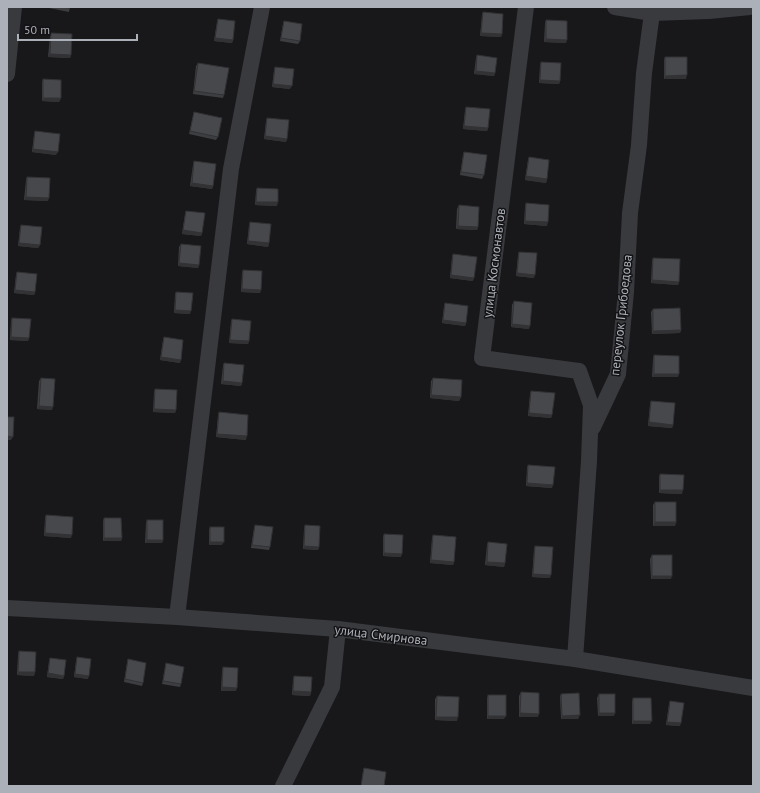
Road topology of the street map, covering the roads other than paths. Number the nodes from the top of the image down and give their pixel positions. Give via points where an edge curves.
1 (14, 7) edge
2 (262, 7) edge
3 (526, 7) edge
4 (615, 7) edge
5 (750, 7) edge
6 (652, 13) junction
7 (7, 74) edge
8 (590, 434) junction
9 (7, 608) edge
10 (177, 618) junction
11 (338, 629) junction
12 (575, 659) junction
13 (753, 688) edge
14 (283, 786) edge

1 - 7 street
2 - 10 street via 231,169
3 - 8 street, улица Космонавтов via 482,358 580,371 591,405
4 - 6 street
5 - 6 street
6 - 8 street, переулок Грибоедова via 630,213 618,374
8 - 12 street, переулок Грибоедова
9 - 10 street, улица Смирнова
10 - 11 street, улица Смирнова
11 - 12 street, улица Смирнова
11 - 14 street via 332,687
12 - 13 street, улица Смирнова

